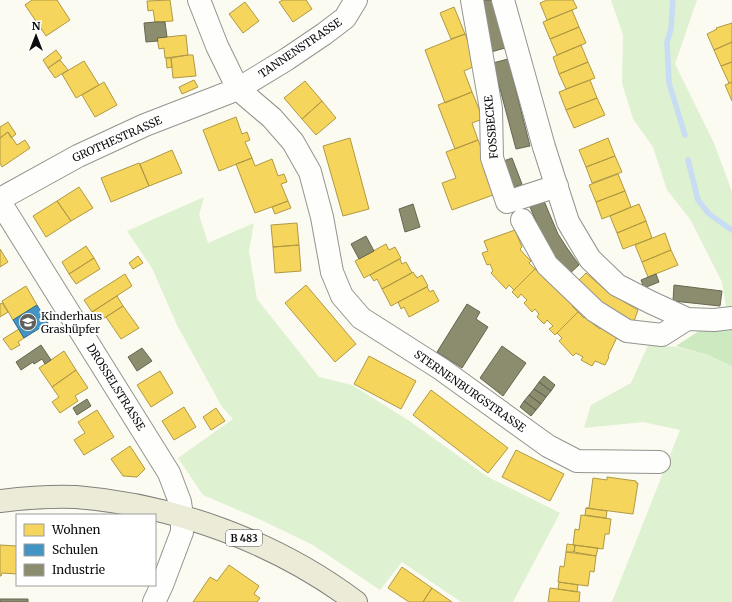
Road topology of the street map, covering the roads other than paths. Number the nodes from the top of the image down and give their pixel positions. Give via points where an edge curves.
1 (199, 0) edge
2 (356, 0) edge
3 (472, 0) edge
4 (503, 0) edge
5 (238, 89) junction
6 (557, 186) junction
7 (0, 200) edge
8 (522, 220) dead end
9 (732, 318) edge
10 (688, 319) junction
11 (659, 462) dead end
12 (0, 501) edge
13 (182, 516) junction
14 (154, 602) edge
15 (356, 602) edge

1 - 5 street, STERNENBURGSTRASSE
2 - 5 street, TANNENSTRASSE via 345,18 287,59
3 - 6 street, FOSSBECKE via 492,109 492,158 507,202
4 - 6 street
5 - 7 street, GROTHESTRASSE via 145,125 78,156
5 - 11 street, STERNENBURGSTRASSE via 272,118 293,142 310,172 322,217 332,272 342,296 360,318 441,368 548,446 577,461
6 - 10 street via 568,222 590,259 618,285
7 - 13 street, DROSSELSTRASSE via 169,473 180,502
8 - 10 street via 547,266 595,311 627,331 662,335
9 - 10 street
12 - 13 main road, B 483 via 75,497
13 - 14 street, DROSSELSTRASSE via 182,532
13 - 15 main road, B 483 via 252,542 327,582

